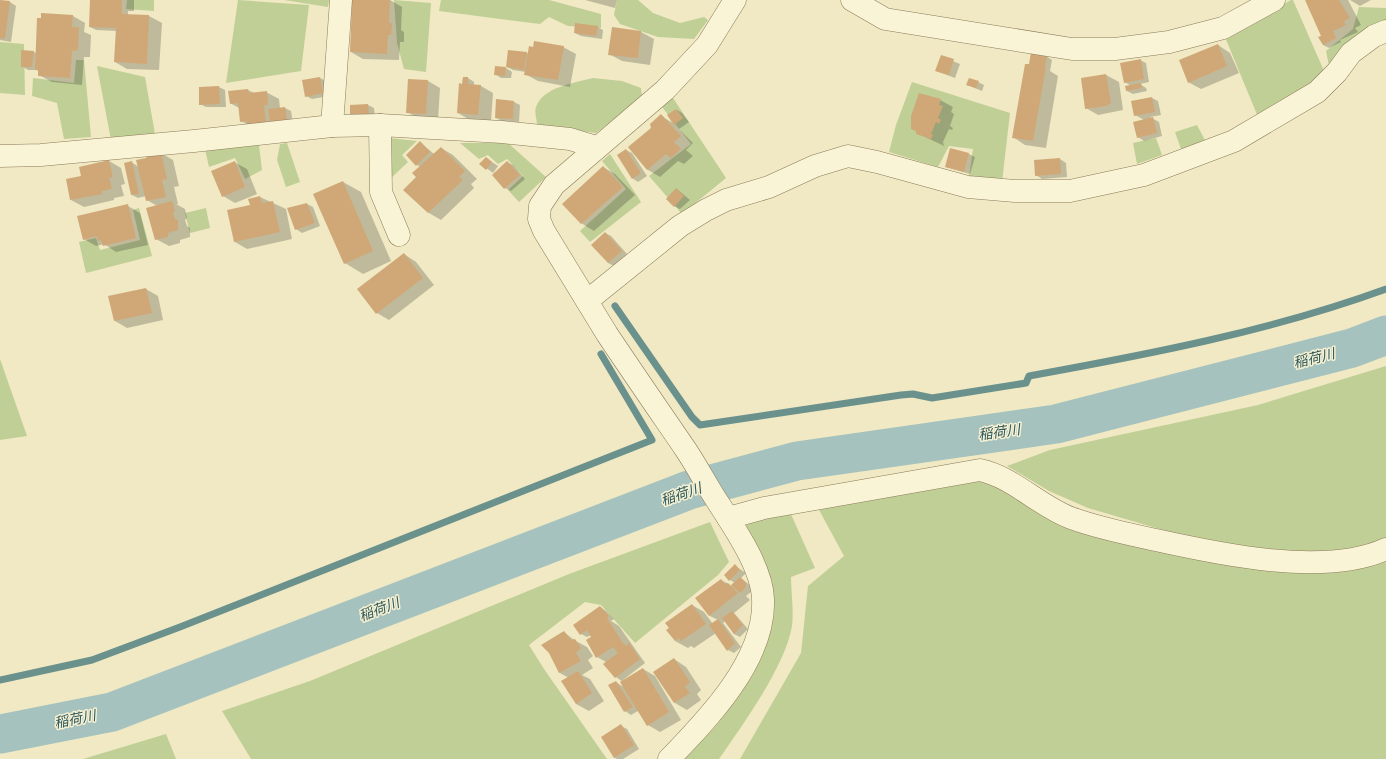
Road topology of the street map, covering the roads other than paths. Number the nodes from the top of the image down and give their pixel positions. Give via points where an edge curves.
1 (341, 0) edge
2 (736, 0) edge
3 (852, 0) edge
4 (1274, 0) edge
5 (1386, 31) edge
6 (380, 125) junction
7 (332, 126) junction
8 (596, 147) junction
9 (0, 156) edge
10 (399, 235) dead end
11 (587, 301) junction
12 (724, 511) junction
13 (1386, 549) edge
14 (669, 759) edge

1 - 7 street
2 - 8 street via 707,45 665,90
3 - 4 street via 885,19 1072,49 1115,49 1169,42 1223,28
5 - 11 street via 1374,36 1351,53 1317,92 1234,141 1144,175 1070,191 1015,191 968,187 884,163 848,156 815,166 769,187 726,200 706,210 680,226
6 - 7 street
6 - 8 street via 502,132 570,139
6 - 10 street via 381,192
7 - 9 street via 41,155
8 - 11 street via 554,185 544,198 539,212 544,231
11 - 12 street
12 - 13 street via 771,506 980,470 994,474 1071,518 1188,547 1254,559 1313,562 1348,560 1376,554
12 - 14 street via 754,567 762,590 759,630 740,673 723,699

